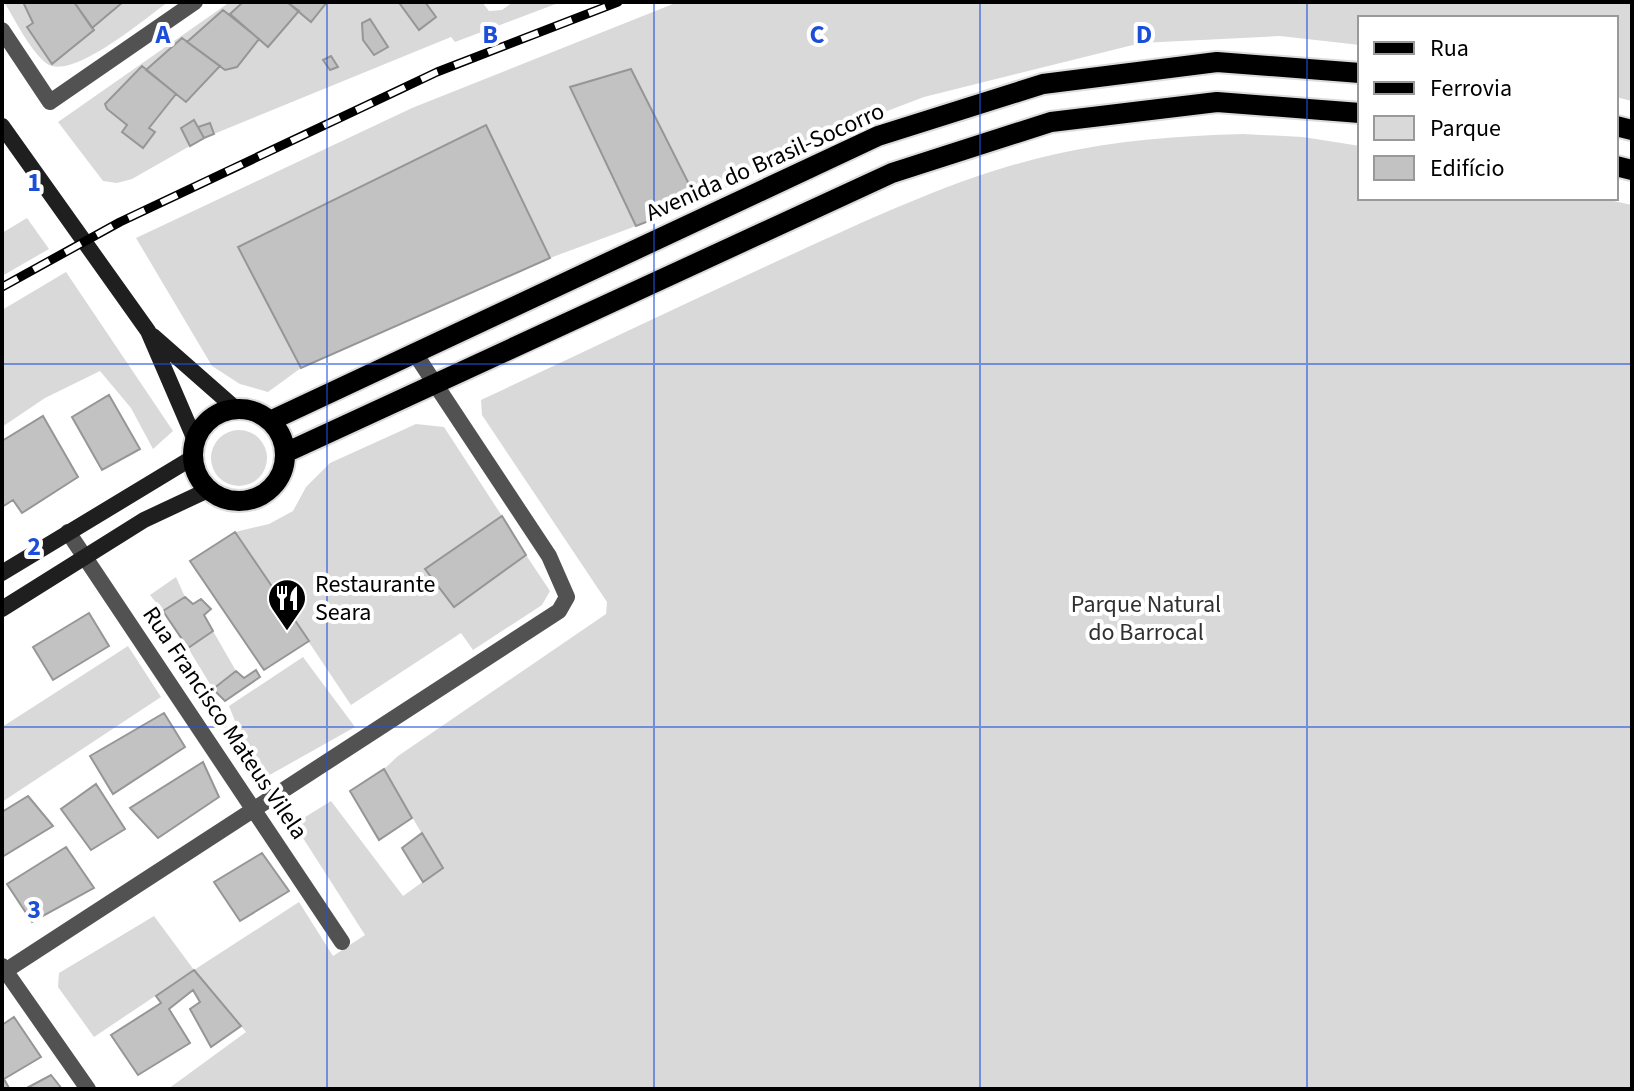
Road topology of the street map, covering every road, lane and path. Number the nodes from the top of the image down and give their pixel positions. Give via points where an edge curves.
1 (195, 2) edge
2 (2, 30) edge
3 (1358, 73) edge
4 (1358, 113) edge
5 (2, 126) edge
6 (148, 331) junction
7 (414, 352) junction
8 (436, 385) junction
9 (236, 409) junction
10 (270, 421) junction
11 (194, 449) junction
12 (285, 453) junction
13 (208, 490) junction
14 (68, 532) junction
15 (85, 557) junction
16 (2, 573) edge
17 (2, 609) edge
18 (254, 808) junction
19 (342, 942) dead end
20 (3, 970) edge
21 (88, 1089) edge

1 - 2 street via 50,102
3 - 7 main road, Avenida do Brasil-Socorro via 1217,62 1043,84 878,136
4 - 8 main road via 1217,102 1051,122 892,173
5 - 6 main road
6 - 9 main road
6 - 11 main road
7 - 8 street
7 - 10 main road, Avenida do Brasil-Socorro
8 - 12 main road
8 - 18 street via 549,556 567,597 559,611
9 - 10 main road
9 - 11 main road via 211,418
10 - 12 main road
11 - 13 main road via 200,481
11 - 14 main road
12 - 13 main road via 283,468 266,493 236,502
13 - 15 main road via 144,520
14 - 15 street, Rua Francisco Mateus Vilela
14 - 16 main road
15 - 17 main road
15 - 18 street, Rua Francisco Mateus Vilela
18 - 19 street, Rua Francisco Mateus Vilela
18 - 20 street
20 - 21 street

